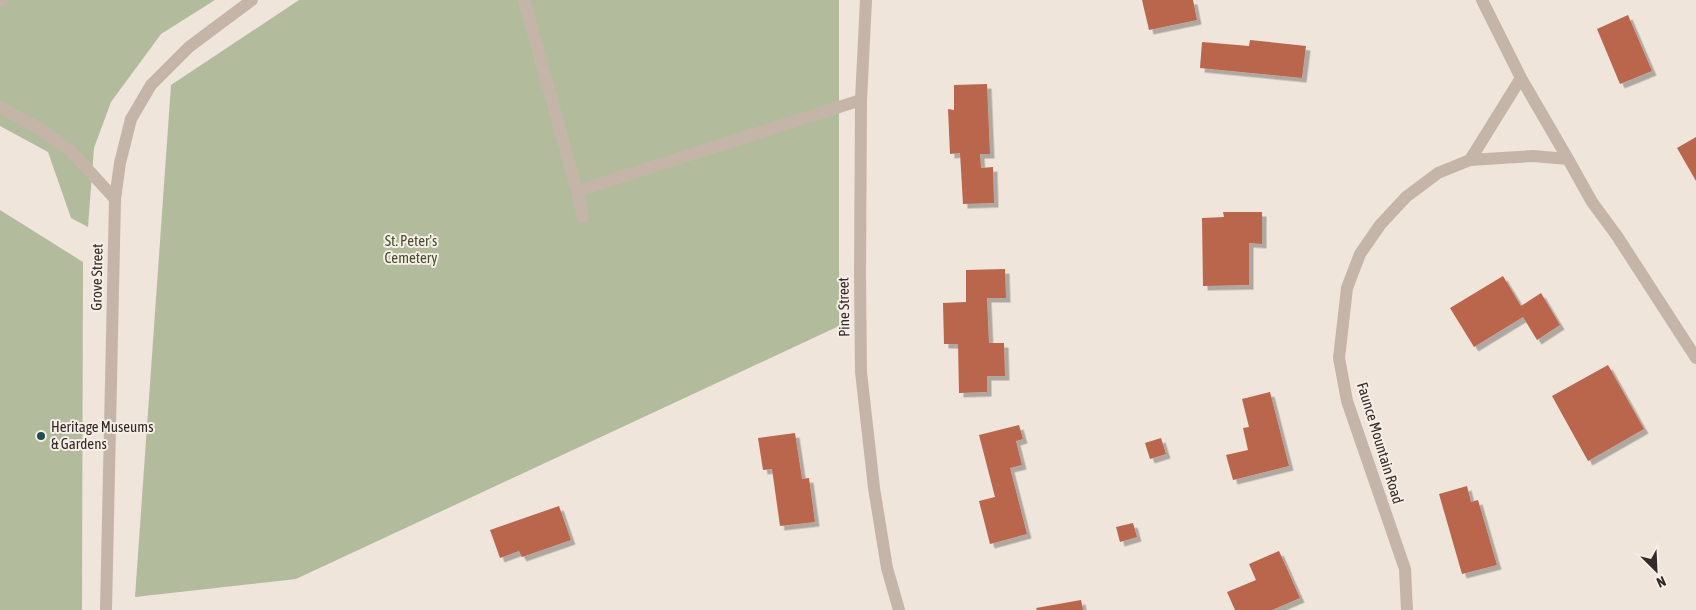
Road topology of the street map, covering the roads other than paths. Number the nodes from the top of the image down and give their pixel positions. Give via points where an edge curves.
1 (252, 0) edge
2 (524, 0) edge
3 (866, 0) edge
4 (1482, 0) edge
5 (1521, 78) junction
6 (861, 100) junction
7 (0, 107) edge
8 (1568, 159) junction
9 (1470, 160) junction
10 (577, 191) junction
11 (115, 199) junction
12 (583, 217) dead end
13 (1696, 358) edge
14 (106, 610) edge
15 (899, 610) edge
16 (1407, 610) edge

1 - 11 street, Grove Street via 189,47 151,85 130,119
2 - 10 street
3 - 6 street, Pine Street
4 - 5 street
5 - 8 street
5 - 9 street
6 - 10 street
6 - 15 street, Pine Street via 861,372 874,488
7 - 11 street via 71,151
8 - 9 street, Faunce Mountain Road via 1533,156
8 - 13 street via 1592,202
9 - 16 street, Faunce Mountain Road via 1438,173 1406,197 1380,225 1360,254 1347,288 1339,358 1348,402 1405,569
10 - 12 street
11 - 14 street, Grove Street

